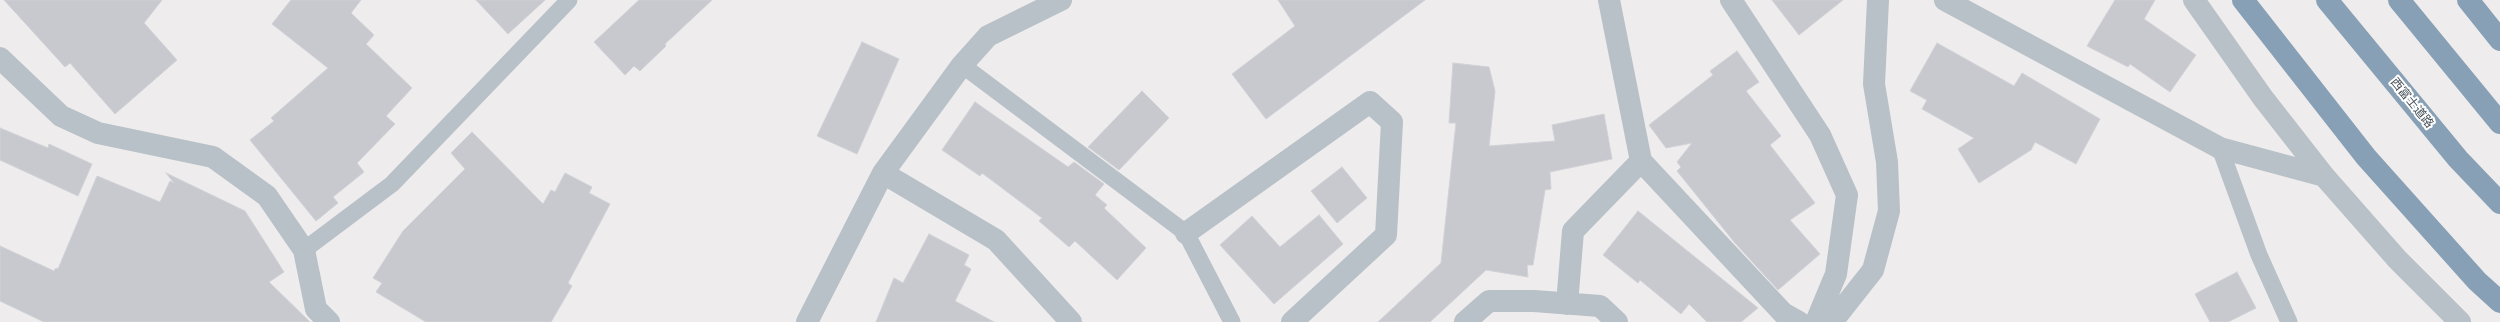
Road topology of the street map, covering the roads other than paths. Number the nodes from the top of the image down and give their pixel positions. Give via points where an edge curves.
1 (569, 0) edge
2 (1061, 0) edge
3 (1609, 0) edge
4 (1730, 0) edge
5 (1878, 0) edge
6 (1945, 0) edge
7 (2194, 0) edge
8 (2242, 0) edge
9 (2327, 0) edge
10 (2399, 0) edge
11 (2468, 0) edge
12 (2500, 40) edge
13 (0, 58) edge
14 (962, 65) junction
15 (2500, 123) edge
16 (2220, 148) junction
17 (1641, 161) junction
18 (883, 173) junction
19 (2324, 176) junction
20 (2500, 203) edge
21 (1186, 233) junction
22 (304, 250) junction
23 (2500, 302) edge
24 (1567, 304) junction
25 (329, 322) edge
26 (807, 322) edge
27 (1071, 322) edge
28 (1232, 322) edge
29 (1292, 322) edge
30 (1465, 322) edge
31 (1617, 322) edge
32 (1799, 322) edge
33 (1816, 322) edge
34 (1832, 322) edge
35 (2289, 322) edge
36 (2460, 322) edge

1 - 22 lane via 392,184
2 - 14 street via 988,36
3 - 17 street
4 - 33 street via 1820,135 1847,194 1836,274
5 - 34 street via 1874,84 1887,162 1889,211 1873,270
6 - 16 street
7 - 19 street via 2263,98
8 - 23 highway via 2366,157 2477,281
9 - 20 highway, 西富士道路 via 2458,159
10 - 15 highway
11 - 12 highway
13 - 22 street via 61,116 98,133 214,157 267,196
14 - 18 street
14 - 21 lane
16 - 19 street
16 - 35 lane via 2259,255
17 - 24 street via 1573,231
17 - 32 street via 1783,313
18 - 26 street
18 - 27 street via 996,240
19 - 36 street via 2396,258
21 - 28 lane
21 - 29 street via 1370,102 1392,122 1386,235
22 - 25 street via 316,309
24 - 30 street via 1489,301
24 - 31 street via 1600,306

